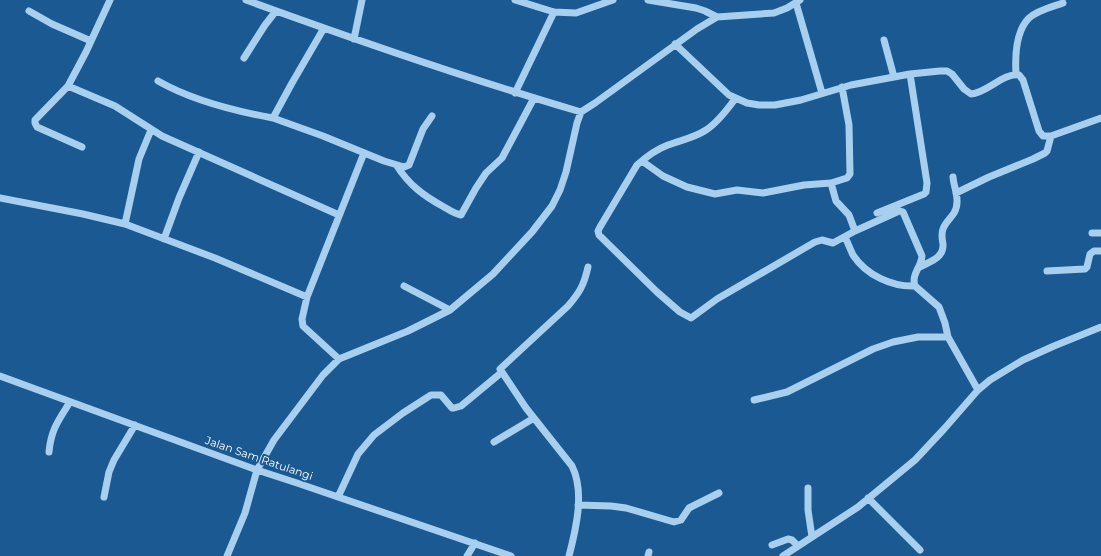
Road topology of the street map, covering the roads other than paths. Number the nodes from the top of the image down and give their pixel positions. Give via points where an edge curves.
1 (110, 0) edge
2 (246, 0) edge
3 (362, 0) edge
4 (515, 0) edge
5 (613, 0) edge
6 (648, 0) edge
7 (798, 1) edge
8 (1063, 4) dead end
9 (29, 11) dead end
10 (276, 11) junction
11 (554, 12) junction
12 (717, 17) junction
13 (324, 28) junction
14 (354, 39) junction
15 (884, 40) dead end
16 (91, 41) junction
17 (675, 44) junction
18 (244, 58) dead end
19 (910, 74) junction
20 (1016, 74) junction
21 (894, 77) junction
22 (158, 81) dead end
23 (68, 86) junction
24 (842, 87) junction
25 (515, 92) junction
26 (822, 93) junction
27 (534, 98) junction
28 (735, 99) junction
29 (581, 112) junction
30 (432, 116) dead end
31 (273, 118) junction
32 (1101, 118) edge
33 (151, 130) junction
34 (1050, 137) junction
35 (82, 147) dead end
36 (199, 152) junction
37 (364, 153) junction
38 (642, 161) junction
39 (397, 166) junction
40 (953, 179) dead end
41 (831, 183) junction
42 (956, 192) junction
43 (0, 198) edge
44 (899, 208) junction
45 (877, 213) dead end
46 (340, 215) junction
47 (125, 224) junction
48 (856, 231) junction
49 (1092, 233) dead end
50 (1101, 233) edge
51 (845, 237) junction
52 (164, 239) junction
53 (1101, 251) edge
54 (588, 267) dead end
55 (918, 268) junction
56 (1047, 271) dead end
57 (404, 286) dead end
58 (915, 286) junction
59 (307, 297) junction
60 (450, 310) junction
61 (1101, 327) edge
62 (948, 338) junction
63 (339, 359) junction
64 (502, 372) junction
65 (0, 376) edge
66 (978, 390) junction
67 (754, 400) dead end
68 (70, 402) junction
69 (530, 413) junction
70 (135, 425) junction
71 (494, 442) dead end
72 (49, 452) dead end
73 (258, 470) junction
74 (808, 488) dead end
75 (718, 493) dead end
76 (104, 497) dead end
77 (338, 497) junction
78 (868, 498) junction
79 (578, 505) junction
80 (812, 537) junction
81 (476, 543) junction
82 (772, 545) dead end
83 (798, 546) junction
84 (920, 550) dead end
85 (227, 556) edge
86 (468, 556) edge
87 (511, 556) edge
88 (569, 556) edge
89 (783, 556) edge

1 - 16 street
2 - 10 street
3 - 14 street
4 - 11 street
5 - 11 street via 576,13
6 - 12 street via 696,8
7 - 12 street via 774,13
7 - 26 street
8 - 20 street via 1046,8 1025,23 1016,54
9 - 16 street
10 - 13 street
10 - 18 street
11 - 25 street
12 - 17 street
13 - 14 street
13 - 31 street
14 - 25 street
15 - 21 street
16 - 23 street
17 - 28 street
17 - 29 street
19 - 20 street via 949,72 971,94
19 - 21 street
19 - 44 street via 927,189 924,194
20 - 34 street via 1023,80 1040,134
21 - 24 street
22 - 31 street via 215,105
23 - 33 street via 115,106
23 - 35 street via 35,123 37,127
24 - 26 street
24 - 41 street via 849,125 850,174 847,178
25 - 27 street
26 - 28 street via 775,105 759,105
27 - 29 street
27 - 39 street via 502,158 486,173 460,216 421,194 404,178
28 - 38 street via 707,130 669,145
29 - 60 street via 566,172 552,206 493,274
30 - 39 street via 423,129 409,165
31 - 37 street
32 - 34 street
33 - 36 street
33 - 47 street via 139,159
34 - 42 street via 1047,151 1038,157
36 - 46 street
36 - 52 street
37 - 39 street
37 - 46 street
38 - 41 street via 663,176 687,187 715,194 737,190 763,193
38 - 51 street via 633,171 598,233 657,292 687,317 693,317 716,299 819,240 833,243
40 - 42 street
41 - 48 street via 836,201 849,215
42 - 55 street via 957,208 942,231 942,253
43 - 47 street
44 - 45 street
44 - 48 street
44 - 55 street via 921,254 922,260
46 - 59 street
47 - 52 street
48 - 51 street
49 - 50 street
51 - 58 street via 853,254 869,271 889,283
52 - 59 street
53 - 56 street via 1090,254 1085,269
54 - 64 street via 585,282 578,295 500,369
55 - 58 street via 913,278
57 - 60 street
58 - 62 street via 939,307
59 - 63 street via 303,326
60 - 63 street via 401,334
61 - 66 street via 1023,360
62 - 66 street
62 - 67 street via 918,338 893,342 873,349 787,392
63 - 73 street via 323,375 278,435
64 - 69 street
64 - 77 street via 461,406 452,408 441,396 434,394 426,397 374,435 362,448
65 - 68 street, Jalan Sam Ratulangi
66 - 78 street via 915,460
68 - 70 street, Jalan Sam Ratulangi
68 - 72 street via 53,430
69 - 71 street
69 - 79 street via 572,466 577,476
70 - 73 street, Jalan Sam Ratulangi
70 - 76 street via 114,460
73 - 77 street, Jalan Sam Ratulangi
73 - 85 street via 245,512
74 - 80 street
75 - 79 street via 689,508 681,520 674,522 626,508
77 - 81 street, Jalan Sam Ratulangi
78 - 80 street
78 - 84 street
79 - 88 street
80 - 83 street
81 - 86 street
81 - 87 street, Jalan Sam Ratulangi
82 - 83 street via 788,539
83 - 89 street

